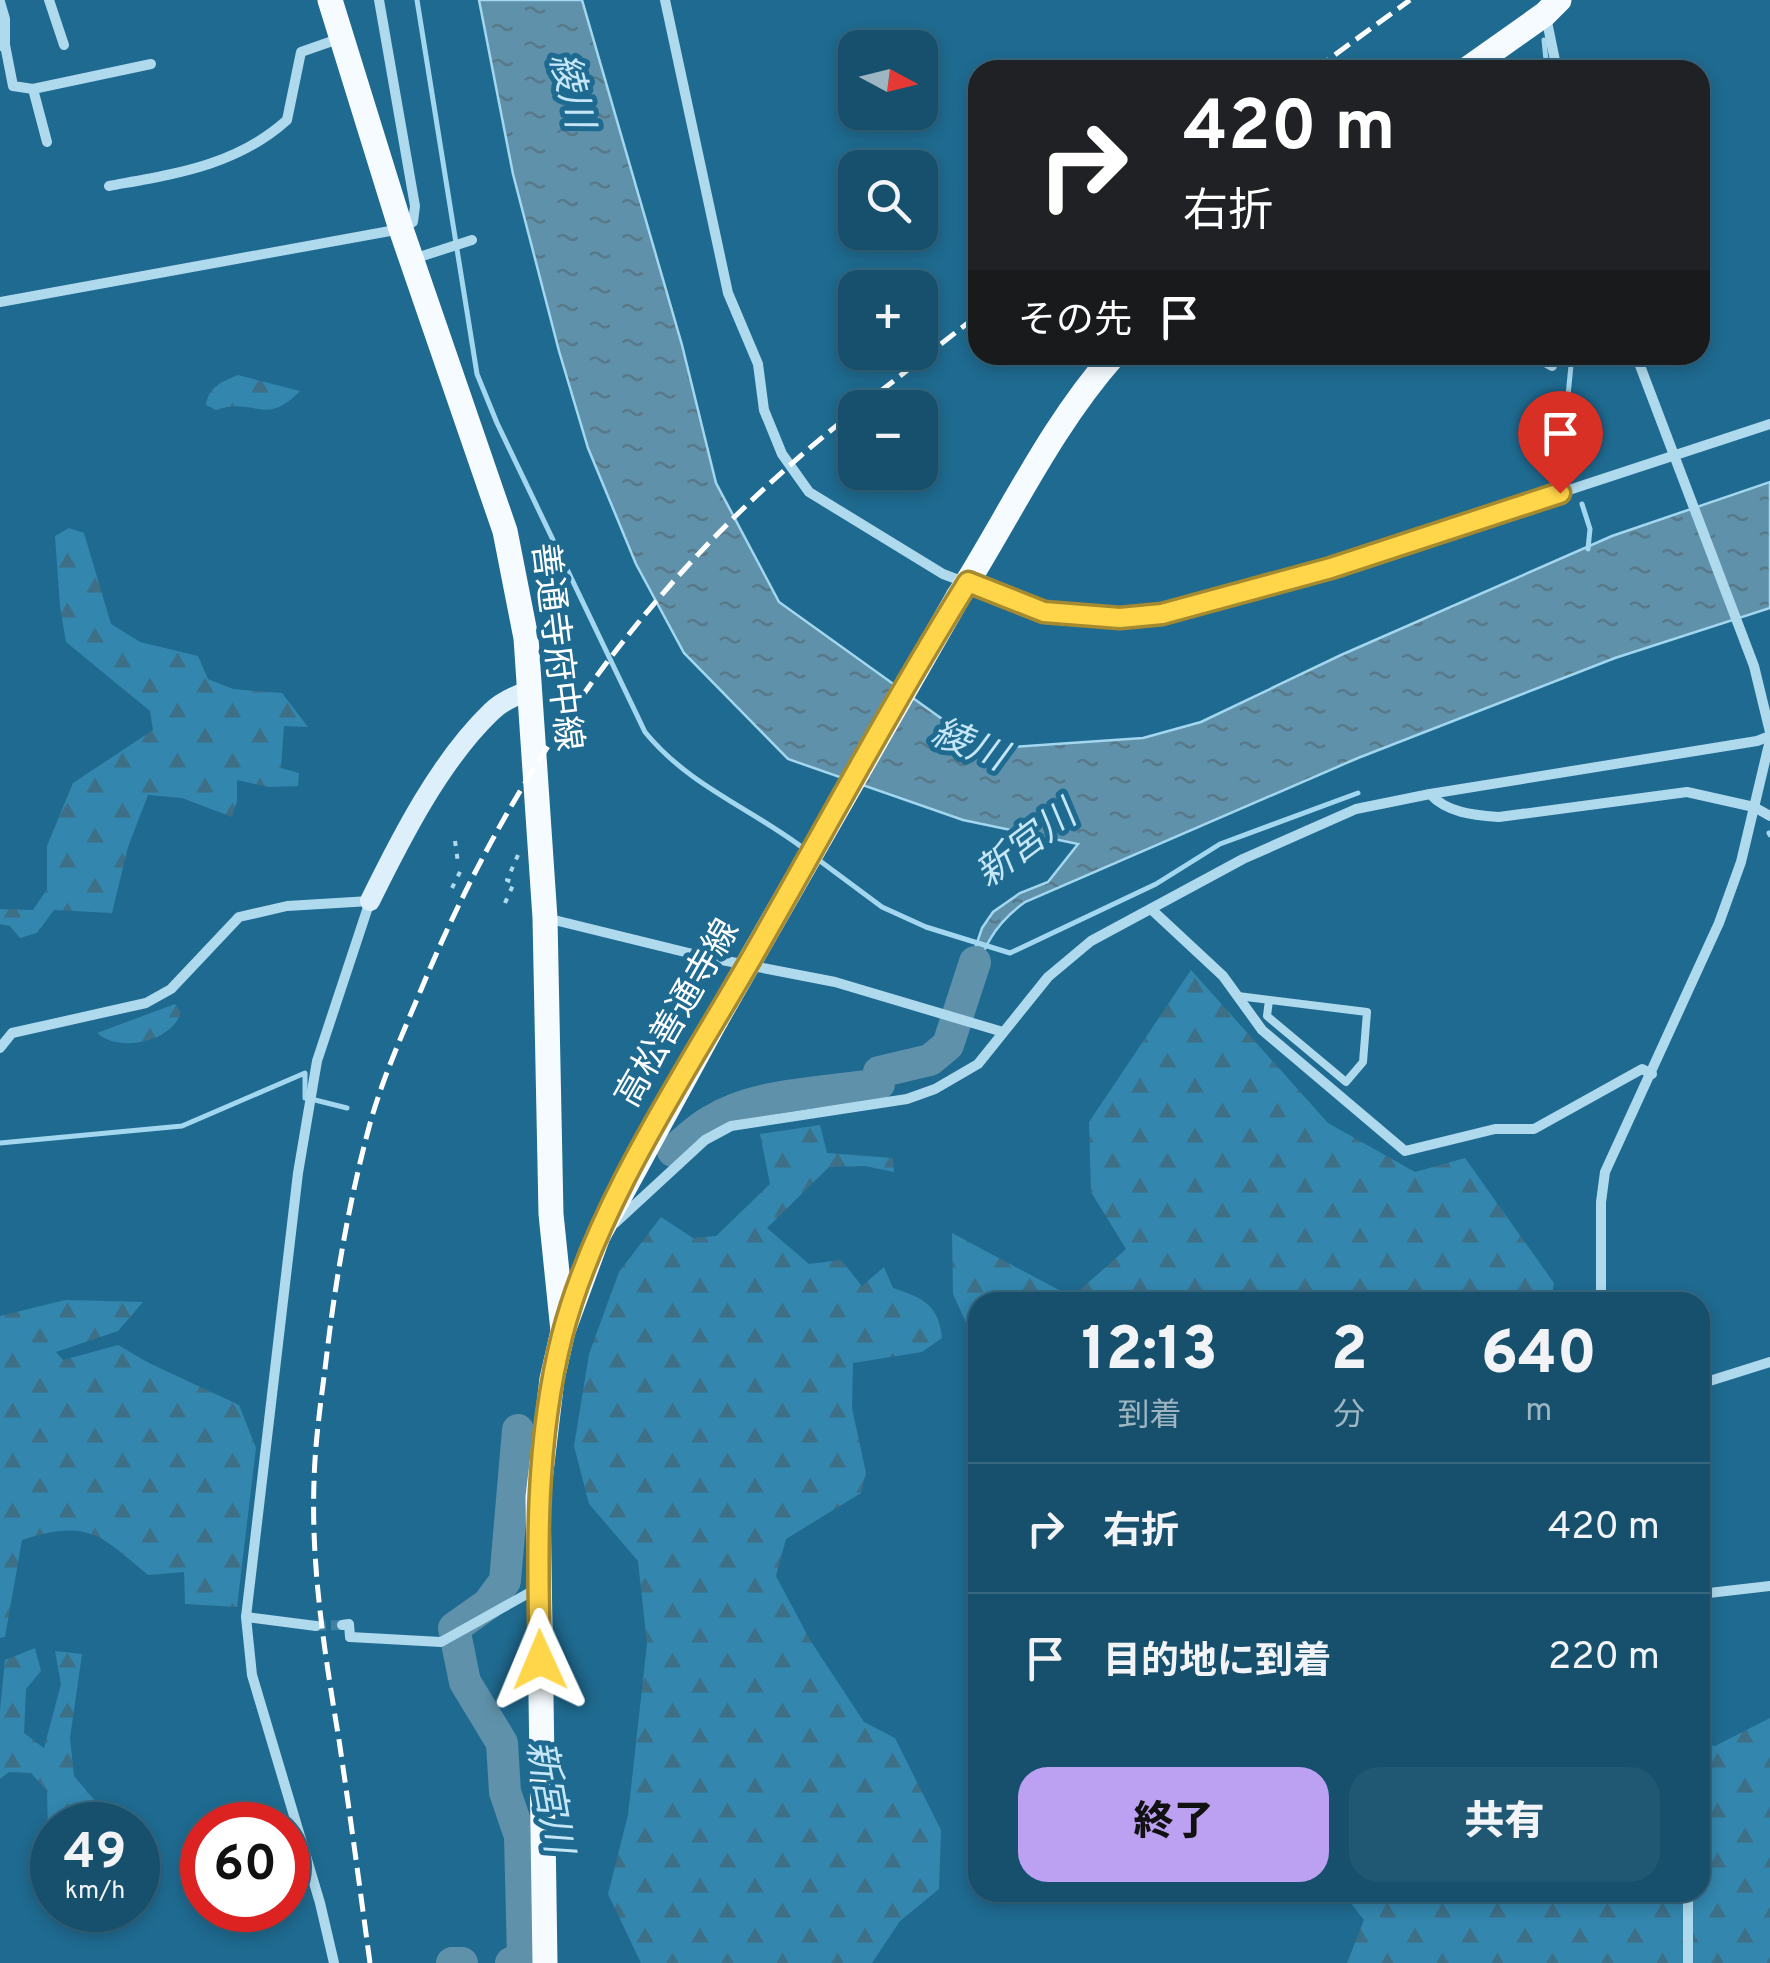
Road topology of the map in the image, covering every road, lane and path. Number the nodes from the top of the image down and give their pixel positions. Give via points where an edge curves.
1 (49, 0) edge
2 (330, 0) edge
3 (379, 0) edge
4 (665, 0) edge
5 (0, 2) edge
6 (1552, 7) edge
7 (342, 37) junction
8 (2, 45) edge
9 (64, 45) dead end
10 (1480, 60) edge
11 (1556, 60) edge
12 (151, 64) dead end
13 (33, 89) junction
14 (47, 142) dead end
15 (109, 186) dead end
16 (401, 229) junction
17 (467, 241) dead end
18 (412, 260) junction
19 (0, 302) edge
20 (1105, 365) edge
21 (1640, 365) edge
22 (1770, 424) edge
23 (1673, 457) junction
24 (963, 590) junction
25 (531, 690) junction
26 (1770, 736) edge
27 (1430, 794) junction
28 (1754, 807) junction
29 (1770, 816) edge
30 (455, 841) dead end
31 (524, 842) dead end
32 (452, 888) dead end
33 (370, 901) junction
34 (505, 903) dead end
35 (1150, 909) junction
36 (545, 918) junction
37 (1237, 996) junction
38 (1268, 1000) junction
39 (1003, 1032) junction
40 (0, 1048) edge
41 (1652, 1074) junction
42 (552, 1230) junction
43 (598, 1236) junction
44 (1601, 1292) edge
45 (563, 1331) junction
46 (1770, 1362) edge
47 (1710, 1381) edge
48 (1770, 1586) edge
49 (538, 1588) junction
50 (1710, 1593) edge
51 (246, 1617) junction
52 (342, 1625) tunnel mouth
53 (316, 1626) tunnel mouth
54 (1688, 1902) edge
55 (334, 1963) edge
56 (545, 1963) edge
57 (1688, 1963) edge

1 - 9 street
2 - 7 main road, 善通寺府中線
3 - 16 street via 415,206 412,222
4 - 24 street via 728,293 758,364 764,410 782,454 809,492
5 - 8 street
6 - 10 main road
6 - 11 street
7 - 15 street via 302,52 287,120 267,136 202,168
7 - 16 main road, 善通寺府中線
8 - 13 street via 13,86
12 - 13 street
13 - 14 street
16 - 18 main road, 善通寺府中線
16 - 19 street
17 - 18 street
18 - 25 main road, 善通寺府中線 via 505,531
20 - 24 main road, 高松善通寺線
21 - 23 street
22 - 23 street
23 - 24 street via 1331,568 1162,614 1044,612
23 - 26 street via 1754,666
24 - 43 main road, 高松善通寺線, bridge
25 - 33 street via 492,709 464,742
25 - 36 main road, 善通寺府中線
26 - 27 street
26 - 28 street
27 - 28 street via 1440,806 1499,818 1687,792
27 - 35 street via 1356,809
28 - 29 street
28 - 41 street via 1719,924
30 - 32 path via 460,864
31 - 34 path
33 - 40 street via 286,906 239,918 170,989 146,1003 12,1033
33 - 51 street via 330,1016 307,1117
35 - 37 street
35 - 39 street via 1090,941 1048,977
36 - 39 street via 836,982
36 - 42 main road, 善通寺府中線
37 - 38 lane
37 - 41 street via 1282,1049 1405,1150 1495,1129 1534,1129 1642,1069
38 - 38 lane via 1267,1016 1346,1082 1363,1062 1367,1012
39 - 43 street via 978,1064 907,1099 730,1126 705,1140
41 - 44 street via 1605,1172
42 - 43 main road via 566,1241
42 - 45 main road, 善通寺府中線
43 - 45 main road, 高松善通寺線
45 - 49 main road, 高松善通寺線 via 538,1497
46 - 47 street
48 - 50 street
49 - 52 street via 441,1642 350,1636 349,1624
49 - 56 main road, 高松善通寺線
51 - 53 street
51 - 55 street via 252,1676
54 - 57 street

